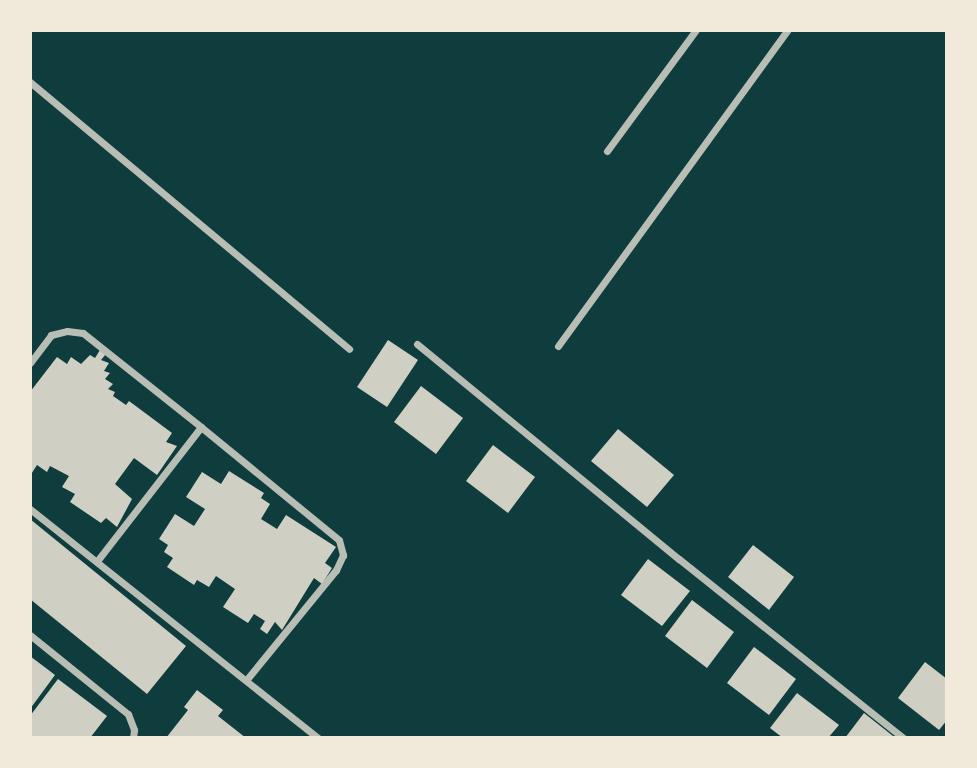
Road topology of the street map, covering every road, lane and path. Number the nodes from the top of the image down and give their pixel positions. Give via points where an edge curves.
1 (696, 30) edge
2 (788, 30) edge
3 (30, 82) edge
4 (607, 151) dead end
5 (417, 344) dead end
6 (558, 346) dead end
7 (349, 349) dead end
8 (30, 363) edge
9 (201, 427) junction
10 (30, 509) edge
11 (97, 561) junction
12 (30, 635) edge
13 (247, 679) junction
14 (133, 738) edge
15 (318, 738) edge
16 (904, 738) edge

1 - 4 street
2 - 6 street
3 - 7 street
5 - 16 street
8 - 9 street via 51,335 83,333
9 - 11 street
9 - 13 street via 339,540 343,555 336,570
10 - 11 street
11 - 13 street
12 - 14 street via 128,714
13 - 15 street

